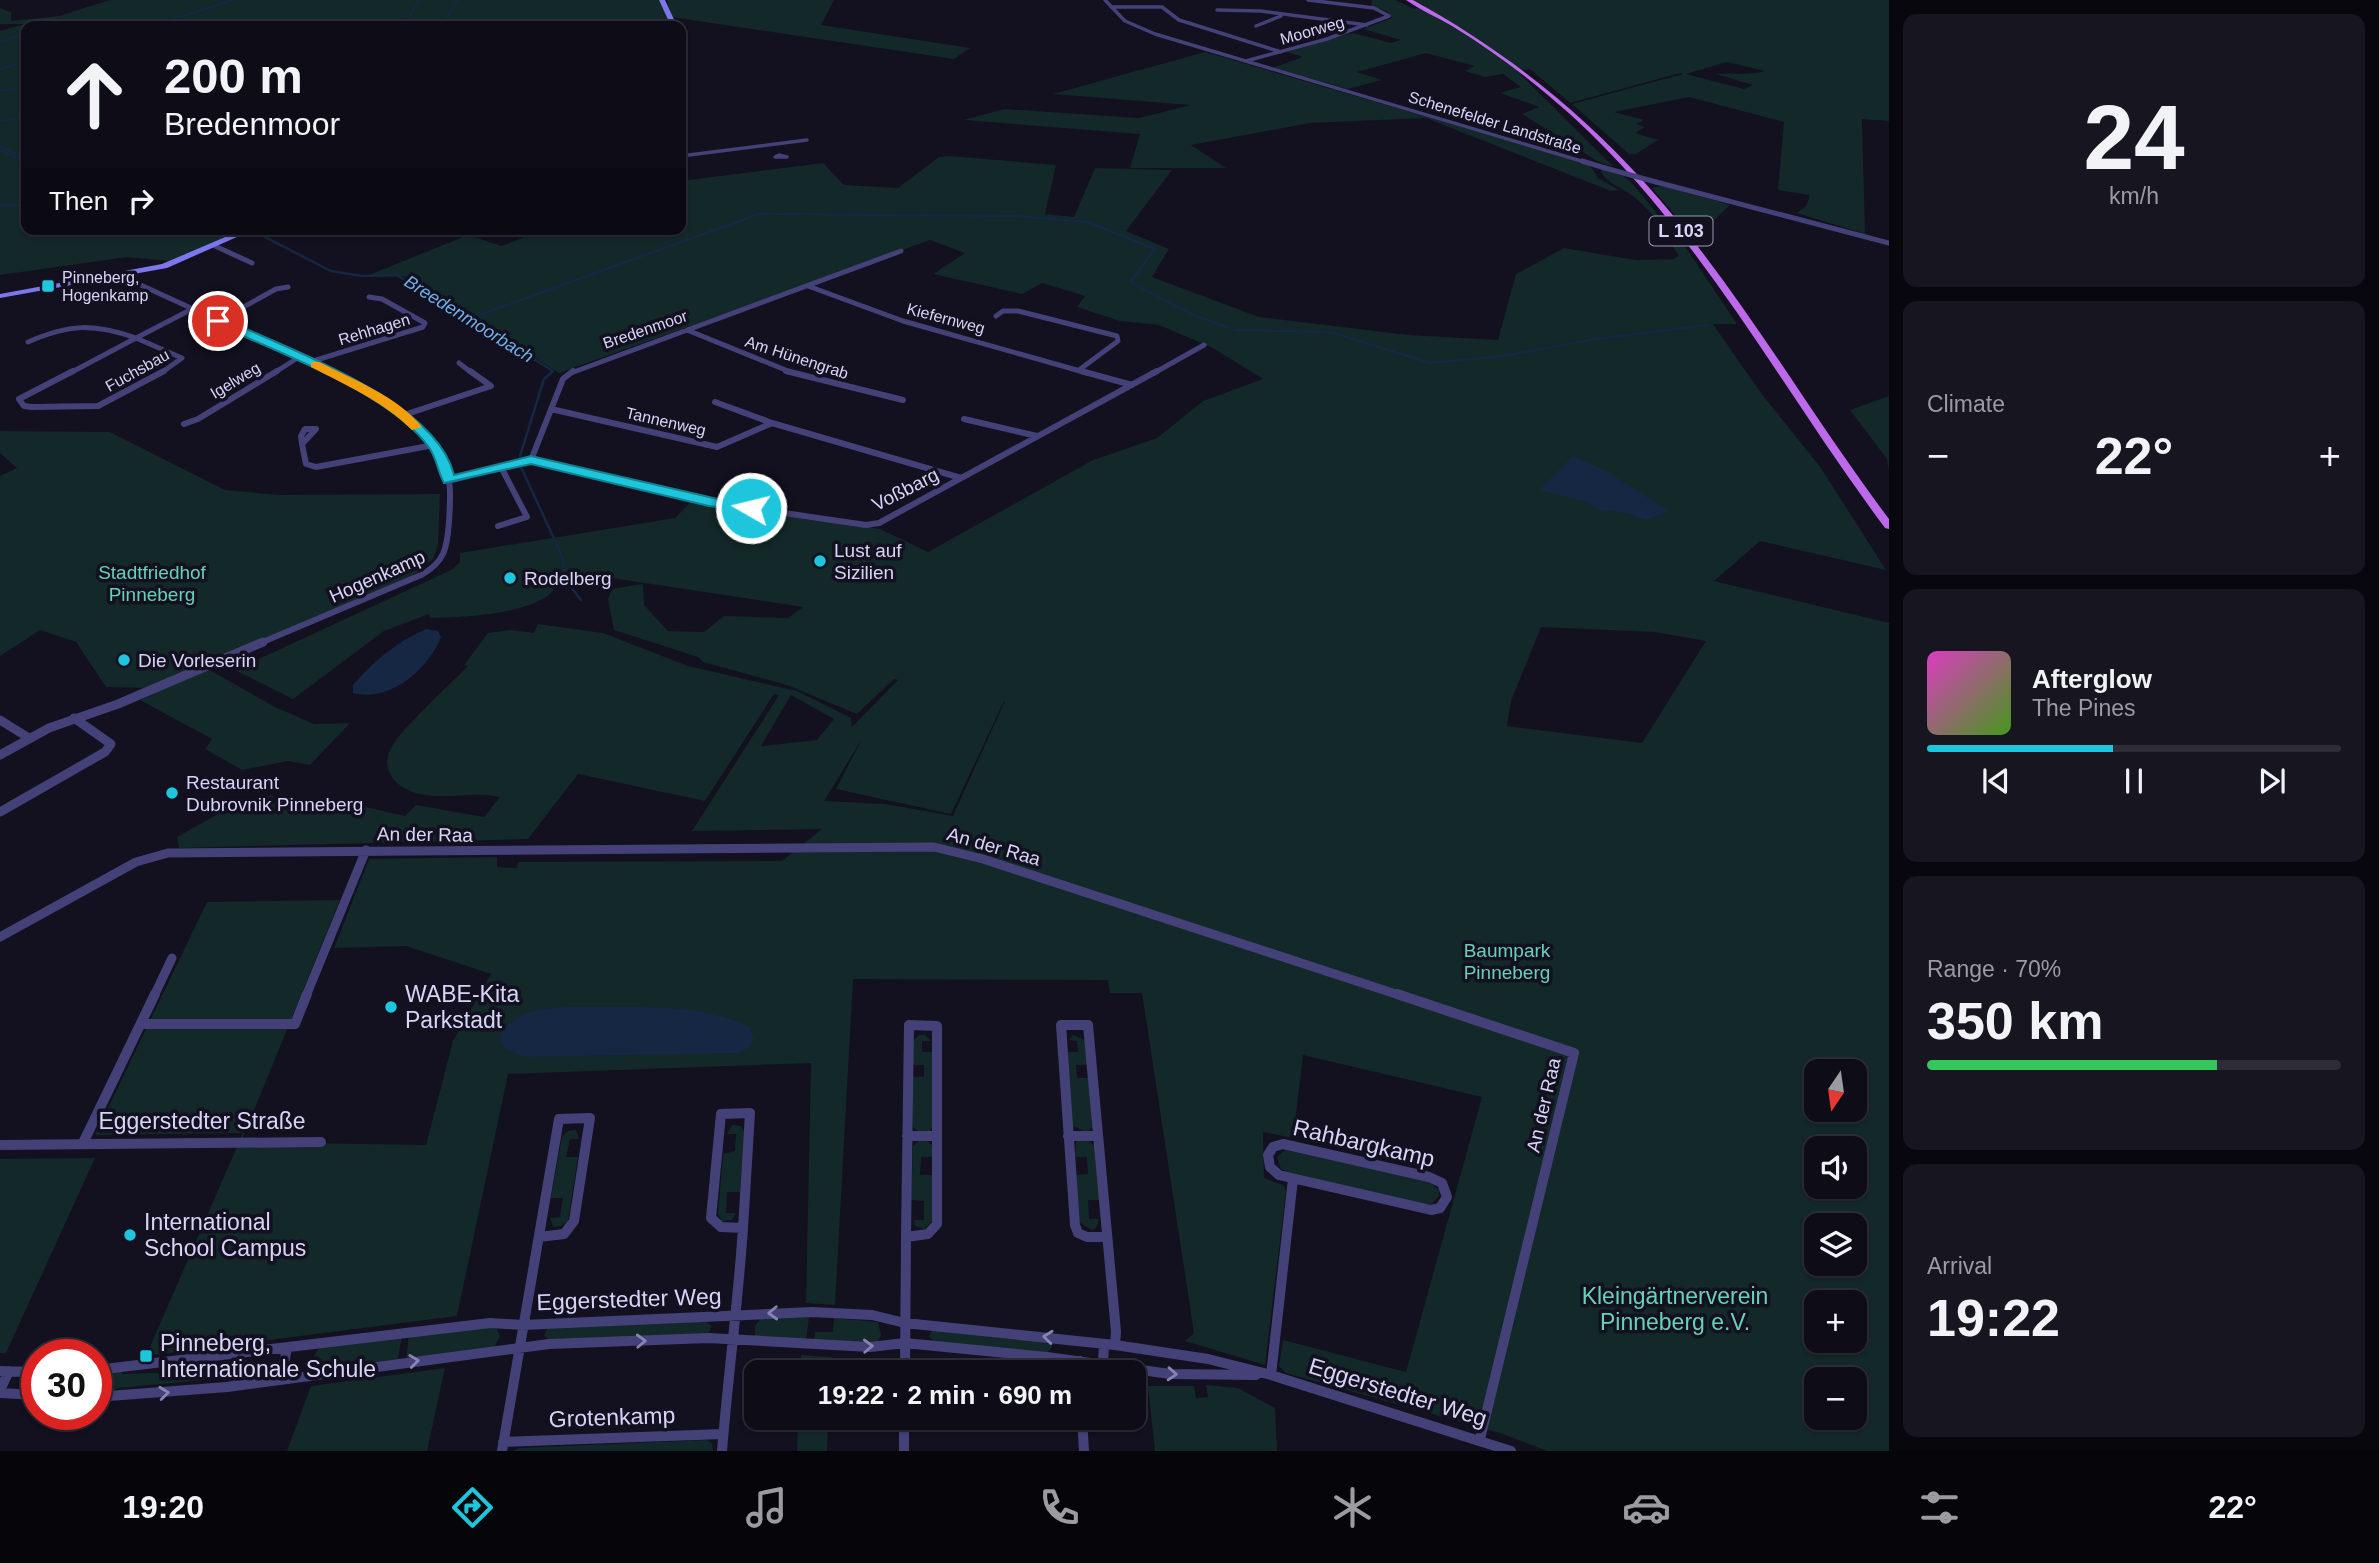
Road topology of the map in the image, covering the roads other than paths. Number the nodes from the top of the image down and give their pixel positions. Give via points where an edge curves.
1 (662, 0) edge
2 (1105, 0) edge
3 (1308, 0) edge
4 (1409, 0) edge
5 (1333, 1) edge
6 (1111, 7) junction
7 (1217, 10) dead end
8 (1283, 14) junction
9 (672, 21) edge
10 (1336, 21) junction
11 (1368, 25) junction
12 (1256, 26) dead end
13 (1291, 35) dead end
14 (1281, 52) junction
15 (1245, 61) junction
16 (807, 140) dead end
17 (771, 144) junction
18 (686, 155) edge
19 (779, 155) dead end
20 (238, 235) edge
21 (1889, 243) edge
22 (215, 246) junction
23 (901, 251) dead end
24 (252, 263) dead end
25 (121, 276) junction
26 (288, 286) dead end
27 (808, 286) junction
28 (0, 296) edge
29 (369, 298) dead end
30 (192, 309) junction
31 (996, 316) dead end
32 (218, 321) junction
33 (687, 330) junction
34 (134, 337) junction
35 (27, 342) dead end
36 (1204, 345) dead end
37 (299, 357) junction
38 (310, 362) junction
39 (459, 363) dead end
40 (1079, 370) junction
41 (1132, 385) junction
42 (902, 400) dead end
43 (715, 402) dead end
44 (551, 409) junction
45 (404, 415) junction
46 (964, 419) dead end
47 (772, 423) junction
48 (184, 424) dead end
49 (1037, 436) junction
50 (302, 444) dead end
51 (434, 445) junction
52 (531, 460) junction
53 (501, 467) junction
54 (961, 478) junction
55 (449, 481) junction
56 (498, 526) dead end
57 (1889, 526) edge
58 (74, 718) junction
59 (0, 720) edge
60 (29, 738) junction
61 (0, 755) edge
62 (0, 812) edge
63 (366, 850) junction
64 (0, 937) edge
65 (172, 958) dead end
66 (141, 1024) junction
67 (907, 1136) junction
68 (937, 1136) junction
69 (1068, 1136) junction
70 (1098, 1136) junction
71 (321, 1142) dead end
72 (83, 1143) junction
73 (0, 1144) edge
74 (1293, 1179) junction
75 (743, 1228) junction
76 (539, 1237) junction
77 (905, 1237) junction
78 (1107, 1237) junction
79 (737, 1316) junction
80 (905, 1323) junction
81 (523, 1325) junction
82 (730, 1340) junction
83 (905, 1343) junction
84 (1110, 1344) junction
85 (287, 1348) junction
86 (521, 1348) junction
87 (905, 1360) edge
88 (1034, 1360) edge
89 (1104, 1360) edge
90 (112, 1368) edge
91 (1146, 1370) edge
92 (4, 1371) edge
93 (1270, 1375) junction
94 (281, 1379) junction
95 (0, 1391) edge
96 (21, 1393) edge
97 (112, 1397) edge
98 (904, 1430) edge
99 (1083, 1430) edge
100 (723, 1434) junction
101 (1480, 1439) junction
102 (502, 1447) edge
103 (722, 1451) edge
104 (904, 1451) edge
105 (1084, 1451) edge
106 (1511, 1451) edge

1 - 9 street
2 - 6 street, Schenefelder Landstraße
3 - 5 street
4 - 57 main road, L 103 via 1524,73 1618,156 1708,265
5 - 11 street, Moorweg via 1388,13 1385,19
6 - 14 street via 1162,8 1179,20
6 - 15 street, Schenefelder Landstraße via 1135,27
7 - 8 street
8 - 10 street
8 - 12 street
10 - 11 street
10 - 13 street
11 - 14 street, Moorweg
14 - 15 street, Moorweg
15 - 21 street, Schenefelder Landstraße, bridge via 1605,168
16 - 17 street
17 - 18 street
17 - 19 street
20 - 22 street
22 - 24 street
22 - 25 street via 174,263
23 - 27 street, Bredenmoor
25 - 28 street
25 - 30 street, Hogenkamp
26 - 32 street
27 - 33 street, Bredenmoor
27 - 40 street, Kiefernweg via 894,318
29 - 38 street, Rehhagen via 382,299 425,323
30 - 32 street, Hogenkamp
30 - 34 street, Fuchsbau
31 - 40 street, Kiefernweg via 1018,310 1116,336 1118,341
32 - 37 street, Hogenkamp
33 - 42 street, Am Hünengrab via 779,369
33 - 44 street, Bredenmoor via 576,368 563,379
34 - 34 street, Fuchsbau via 24,394 19,403 98,407 182,360
34 - 35 street, Fuchsbau via 69,327
36 - 41 street, Voßbarg
37 - 38 street, Hogenkamp
37 - 48 street, Igelweg
38 - 45 street, Hogenkamp
39 - 45 street via 491,386
40 - 41 street, Kiefernweg
41 - 49 street, Voßbarg
43 - 47 street, Tannenweg
44 - 47 street, Tannenweg via 717,447
44 - 52 street, Bredenmoor
45 - 51 street, Hogenkamp
46 - 49 street
47 - 54 street, Tannenweg
49 - 54 street, Voßbarg
50 - 51 street via 306,464 316,467
51 - 55 street, Hogenkamp
52 - 53 street
52 - 54 street, Voßbarg via 709,502 866,525 879,523
53 - 55 street
53 - 56 street via 527,517
55 - 58 street, Hogenkamp via 447,553 438,566 118,704
58 - 60 street, Hogenkamp
58 - 62 street via 111,744 105,752
59 - 60 street
60 - 61 street, Hogenkamp
63 - 64 street, An der Raa via 153,855
63 - 66 street via 295,1024
63 - 101 street, An der Raa via 934,847 983,859 1574,1053
65 - 66 street, Eggerstedter Straße
66 - 72 street, Eggerstedter Straße
67 - 68 street
67 - 68 street via 909,1025 937,1026
67 - 77 street
68 - 77 street via 937,1224 926,1236
69 - 70 street
69 - 70 street via 1060,1025 1088,1025
69 - 78 street via 1075,1225 1087,1237
70 - 78 street
71 - 72 street, Eggerstedter Straße
72 - 73 street, Eggerstedter Straße
74 - 74 street, Rahbargkamp via 1431,1210 1440,1208 1447,1197 1442,1183 1429,1177 1283,1144 1273,1147 1268,1155 1270,1167
74 - 93 street
75 - 75 street via 725,1229 711,1218 721,1114 750,1113
75 - 79 street
76 - 76 street via 560,1237 573,1222 590,1118 559,1119
76 - 81 street
77 - 80 street
78 - 84 street
80 -> 79 street, Eggerstedter Weg via 872,1315 813,1312
79 - 81 street, Eggerstedter Weg
79 - 82 street, Eggerstedter Weg
80 - 83 street
84 -> 80 street, Eggerstedter Weg
81 - 85 street, Eggerstedter Weg via 490,1323 406,1331
81 - 86 street, Eggerstedter Weg
82 -> 83 street, Eggerstedter Weg via 870,1347
86 -> 82 street, Eggerstedter Weg
82 - 100 street
83 - 87 street
83 - 88 street, Eggerstedter Weg
84 - 89 street
84 - 93 street, Eggerstedter Weg via 1208,1359
85 - 90 street, Eggerstedter Weg
85 - 94 street
94 -> 86 street, Eggerstedter Weg
86 - 102 street, Grotenkamp
91 -> 93 street, Eggerstedter Weg
92 - 95 street
93 - 101 street, Eggerstedter Weg
97 -> 94 street, Eggerstedter Weg
95 - 96 street
98 - 104 street
99 - 105 street
100 - 102 street, Grotenkamp
100 - 103 street
101 - 106 street, Eggerstedter Weg

